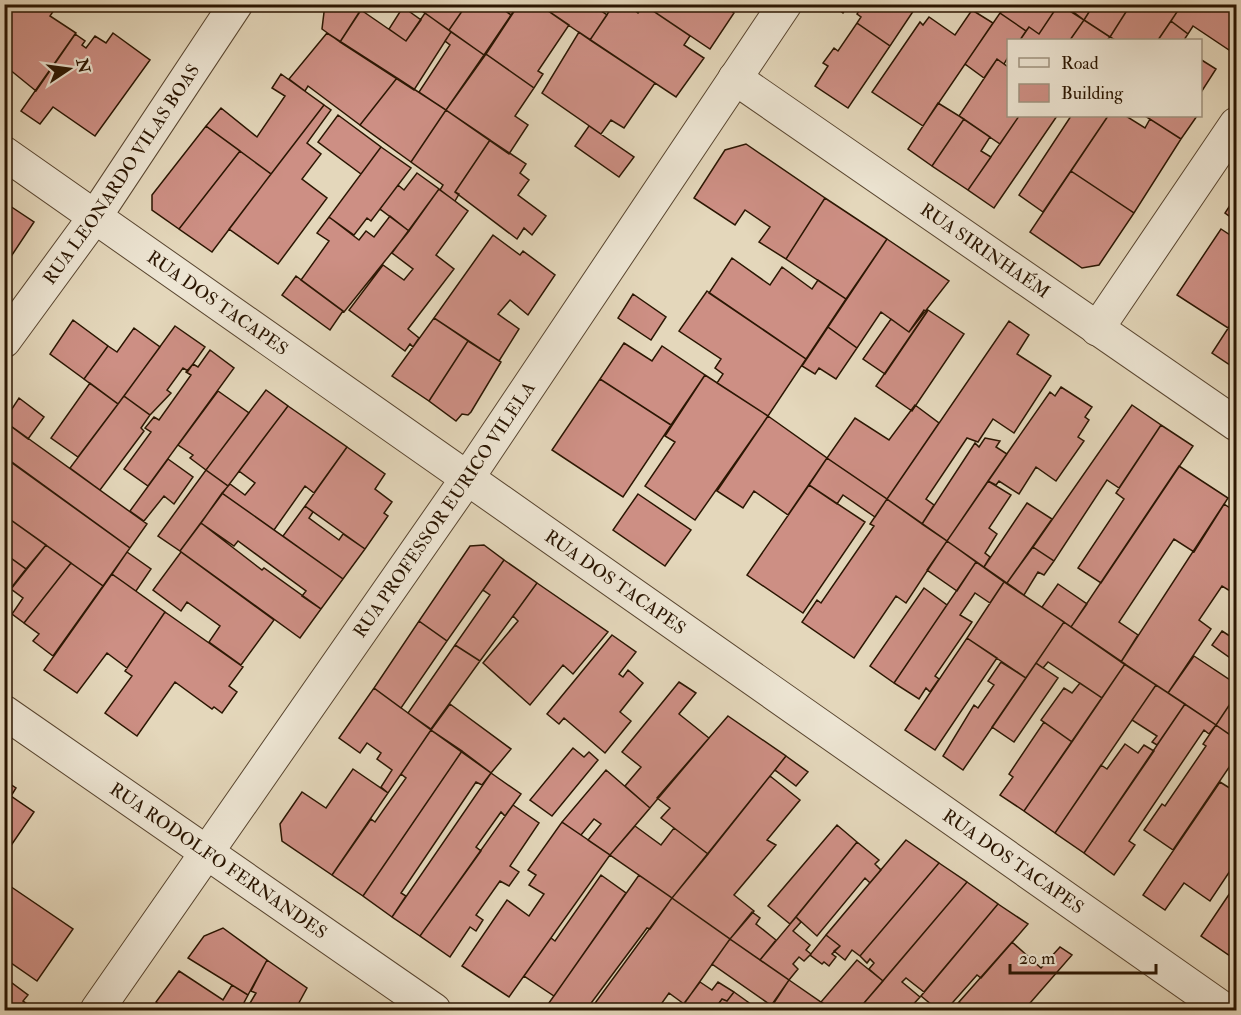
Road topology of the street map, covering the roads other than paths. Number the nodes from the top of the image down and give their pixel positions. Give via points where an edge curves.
1 (236, 4) edge
2 (786, 4) edge
3 (735, 78) junction
4 (1236, 124) edge
5 (4, 153) edge
6 (94, 218) junction
7 (1097, 329) junction
8 (4, 341) edge
9 (1236, 424) edge
10 (466, 480) junction
11 (4, 711) edge
12 (209, 852) junction
13 (97, 1011) edge
14 (434, 1011) edge
15 (1225, 1011) edge

1 - 6 street, RUA LEONARDO VILAS BOAS
2 - 3 street, RUA PROFESSOR EURICO VILELA
3 - 7 street, RUA SIRINHAÉM
3 - 10 street, RUA PROFESSOR EURICO VILELA
4 - 7 street
5 - 6 street, RUA DOS TACAPES
6 - 8 street, RUA LEONARDO VILAS BOAS
6 - 10 street, RUA DOS TACAPES
7 - 9 street, RUA SIRINHAÉM
10 - 12 street, RUA PROFESSOR EURICO VILELA
10 - 15 street, RUA DOS TACAPES
11 - 12 street, RUA RODOLFO FERNANDES
12 - 13 street, RUA PROFESSOR EURICO VILELA
12 - 14 street, RUA RODOLFO FERNANDES

